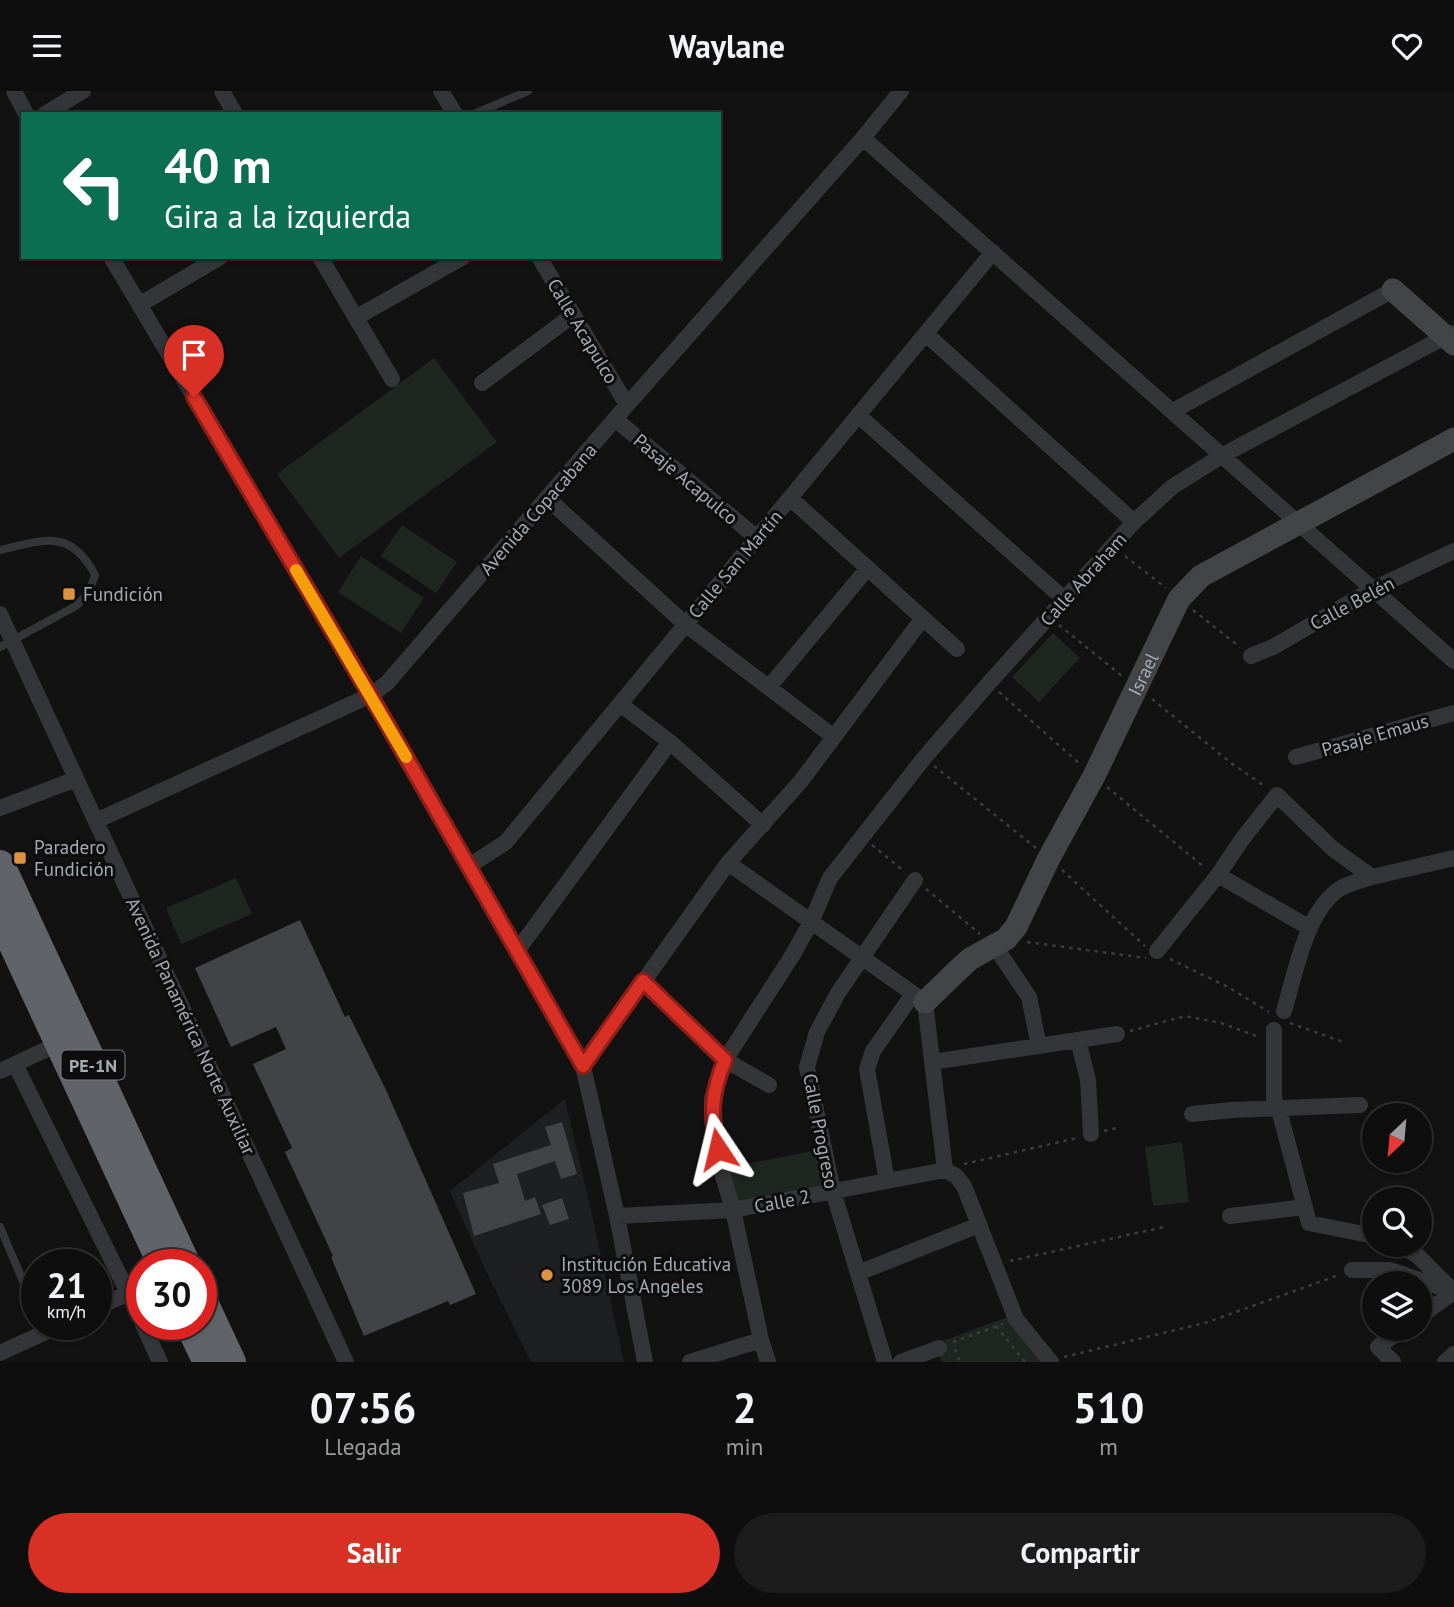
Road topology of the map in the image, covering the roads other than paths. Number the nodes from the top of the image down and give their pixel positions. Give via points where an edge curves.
1 (14, 91) edge
2 (83, 91) edge
3 (222, 91) edge
4 (441, 91) edge
5 (528, 91) edge
6 (901, 91) edge
7 (25, 112) edge
8 (48, 112) edge
9 (234, 112) edge
10 (454, 112) edge
11 (479, 112) edge
12 (863, 138) junction
13 (993, 252) junction
14 (112, 259) edge
15 (217, 259) edge
16 (321, 259) edge
17 (459, 259) edge
18 (540, 259) edge
19 (1393, 290) joint
20 (139, 306) junction
21 (573, 315) junction
22 (357, 317) junction
23 (926, 334) junction
24 (1451, 337) edge
25 (392, 379) dead end
26 (482, 383) dead end
27 (627, 405) junction
28 (1173, 411) junction
29 (858, 415) junction
30 (615, 419) junction
31 (1454, 439) edge
32 (1223, 454) junction
33 (547, 498) junction
34 (790, 498) junction
35 (1134, 522) junction
36 (1299, 524) junction
37 (757, 538) junction
38 (0, 550) edge
39 (1454, 551) edge
40 (867, 569) junction
41 (1373, 589) junction
42 (1064, 599) junction
43 (0, 614) edge
44 (923, 618) junction
45 (685, 624) junction
46 (6, 644) edge
47 (957, 649) dead end
48 (1251, 656) dead end
49 (1454, 661) edge
50 (769, 687) junction
51 (371, 695) junction
52 (620, 704) junction
53 (1454, 713) edge
54 (834, 737) junction
55 (670, 742) junction
56 (1296, 757) dead end
57 (76, 779) junction
58 (0, 808) edge
59 (96, 821) junction
60 (763, 825) junction
61 (1454, 858) edge
62 (728, 863) junction
63 (0, 865) edge
64 (469, 866) junction
65 (1218, 875) junction
66 (1372, 877) junction
67 (915, 880) road end
68 (0, 915) edge
69 (811, 922) junction
70 (1310, 927) junction
71 (1000, 942) junction
72 (517, 951) junction
73 (1155, 956) road end
74 (861, 958) junction
75 (643, 981) junction
76 (919, 998) junction
77 (1117, 1034) road end
78 (1078, 1040) junction
79 (60, 1043) junction
80 (1039, 1046) junction
81 (725, 1060) junction
82 (932, 1062) junction
83 (15, 1064) junction
84 (583, 1066) junction
85 (0, 1072) edge
86 (769, 1085) dead end
87 (1360, 1105) dead end
88 (1279, 1110) junction
89 (1192, 1114) dead end
90 (1091, 1134) road end
91 (945, 1170) junction
92 (887, 1181) junction
93 (833, 1191) junction
94 (1305, 1207) junction
95 (733, 1210) junction
96 (617, 1216) junction
97 (1230, 1216) dead end
98 (979, 1225) junction
99 (0, 1227) edge
100 (1362, 1234) edge
101 (156, 1249) edge
102 (179, 1249) edge
103 (1419, 1257) edge
104 (1352, 1270) road end
105 (126, 1273) edge
106 (858, 1273) junction
107 (21, 1276) edge
108 (1454, 1292) edge
109 (1432, 1308) edge
110 (217, 1332) edge
111 (23, 1340) edge
112 (150, 1340) edge
113 (197, 1340) edge
114 (761, 1340) junction
115 (1386, 1341) edge
116 (945, 1345) road end
117 (0, 1353) edge
118 (1454, 1354) edge
119 (1051, 1361) edge
120 (160, 1362) edge
121 (208, 1362) edge
122 (231, 1362) edge
123 (346, 1362) edge
124 (645, 1362) edge
125 (690, 1362) edge
126 (768, 1362) edge
127 (885, 1362) edge
128 (901, 1362) edge
129 (1393, 1362) edge
130 (1444, 1362) edge

1 - 7 street
2 - 8 street
3 - 9 street
4 - 10 street
5 - 11 lane
6 - 12 street, Avenida Copacabana
12 - 13 street
12 - 27 street, Avenida Copacabana
13 - 23 street, Calle San Martín
13 - 28 street
14 - 20 street
15 - 20 street
16 - 22 street
17 - 22 street
18 - 21 street, Calle Acapulco
19 - 24 street
19 - 28 street
20 - 51 street
21 - 26 street
21 - 27 street, Calle Acapulco
22 - 25 street
23 - 29 street, Calle San Martín
23 - 35 street
24 - 32 street, Calle Abraham
27 - 30 street, Avenida Copacabana
28 - 32 street
29 - 34 street, Calle San Martín
29 - 42 street
30 - 33 street, Avenida Copacabana
30 - 37 street, Pasaje Acapulco
31 - 36 street, Israel
32 - 35 street, Calle Abraham via 1172,487
32 - 36 street
33 - 45 street
33 - 51 street, Avenida Copacabana via 387,683
34 - 37 street, Calle San Martín
34 - 40 street
35 - 42 street, Calle Abraham
36 - 41 street
36 - 71 street, Israel via 1201,576 1179,599 1016,927
37 - 45 street, Calle San Martín
38 - 46 lane via 47,539 69,543 86,558 95,575 89,593 76,606
39 - 41 street, Calle Belén
40 - 44 street
40 - 50 street
41 - 48 street, Calle Belén
41 - 49 street
42 - 69 street, Calle Abraham via 862,836 830,878
43 - 46 street, Avenida Panamérica Norte Auxiliar
44 - 47 street
44 - 54 street
45 - 50 street
45 - 52 street, Calle San Martín
46 - 57 street, Avenida Panamérica Norte Auxiliar
50 - 54 street
51 - 59 street, Avenida Copacabana
51 - 64 street
52 - 55 street
52 - 64 street, Calle San Martín via 506,842
53 - 56 street, Pasaje Emaus
54 - 60 street
55 - 60 street
55 - 72 street
57 - 58 street
57 - 59 street, Avenida Panamérica Norte Auxiliar
59 - 123 street, Avenida Panamérica Norte Auxiliar
60 - 62 street
61 - 66 street
62 - 69 street
62 - 75 street
63 - 102 highway, PE-1N
64 - 72 street
65 - 66 street via 1277,795 1333,849
65 - 70 street
65 - 73 street
66 - 70 street via 1340,888
67 - 74 street, Calle Progreso
68 - 79 highway, PE-1N
69 - 74 street
69 - 81 street, Calle Abraham
70 - 88 street via 1277,1024 1274,1099
71 - 76 street, Israel
71 - 80 street via 1029,997
72 - 84 street
74 - 76 street
74 - 93 street, Calle Progreso via 817,1032 807,1067
75 - 81 street
75 - 84 street
76 - 82 street
76 - 92 street via 873,1051 867,1069
77 - 78 street
78 - 80 street
78 - 90 street via 1088,1080
79 - 83 street
79 - 101 highway, PE-1N
80 - 82 street
81 - 86 street
81 - 95 street, Calle Abraham via 712,1098 712,1120
82 - 91 street
83 - 85 street
83 - 105 street
84 - 96 street
87 - 88 street
88 - 89 street
88 - 94 street
91 - 92 street, Calle 2
91 - 98 street via 964,1187
92 - 93 street, Calle 2
93 - 95 street, Calle 2
93 - 106 street, Calle Progreso
94 - 97 street
94 - 100 street via 1309,1223
95 - 96 street, Calle 2
95 - 114 street, Calle Abraham
96 - 124 street
98 - 106 street
98 - 119 street via 1016,1319
99 - 107 lane
103 - 108 street
104 - 108 street via 1390,1270
106 - 127 street, Calle Progreso
108 - 109 street
110 - 122 highway
111 - 117 street
112 - 120 street
113 - 121 highway
114 - 125 street
114 - 126 street, Calle Abraham
115 - 129 street via 1378,1347
116 - 128 street
118 - 130 street

